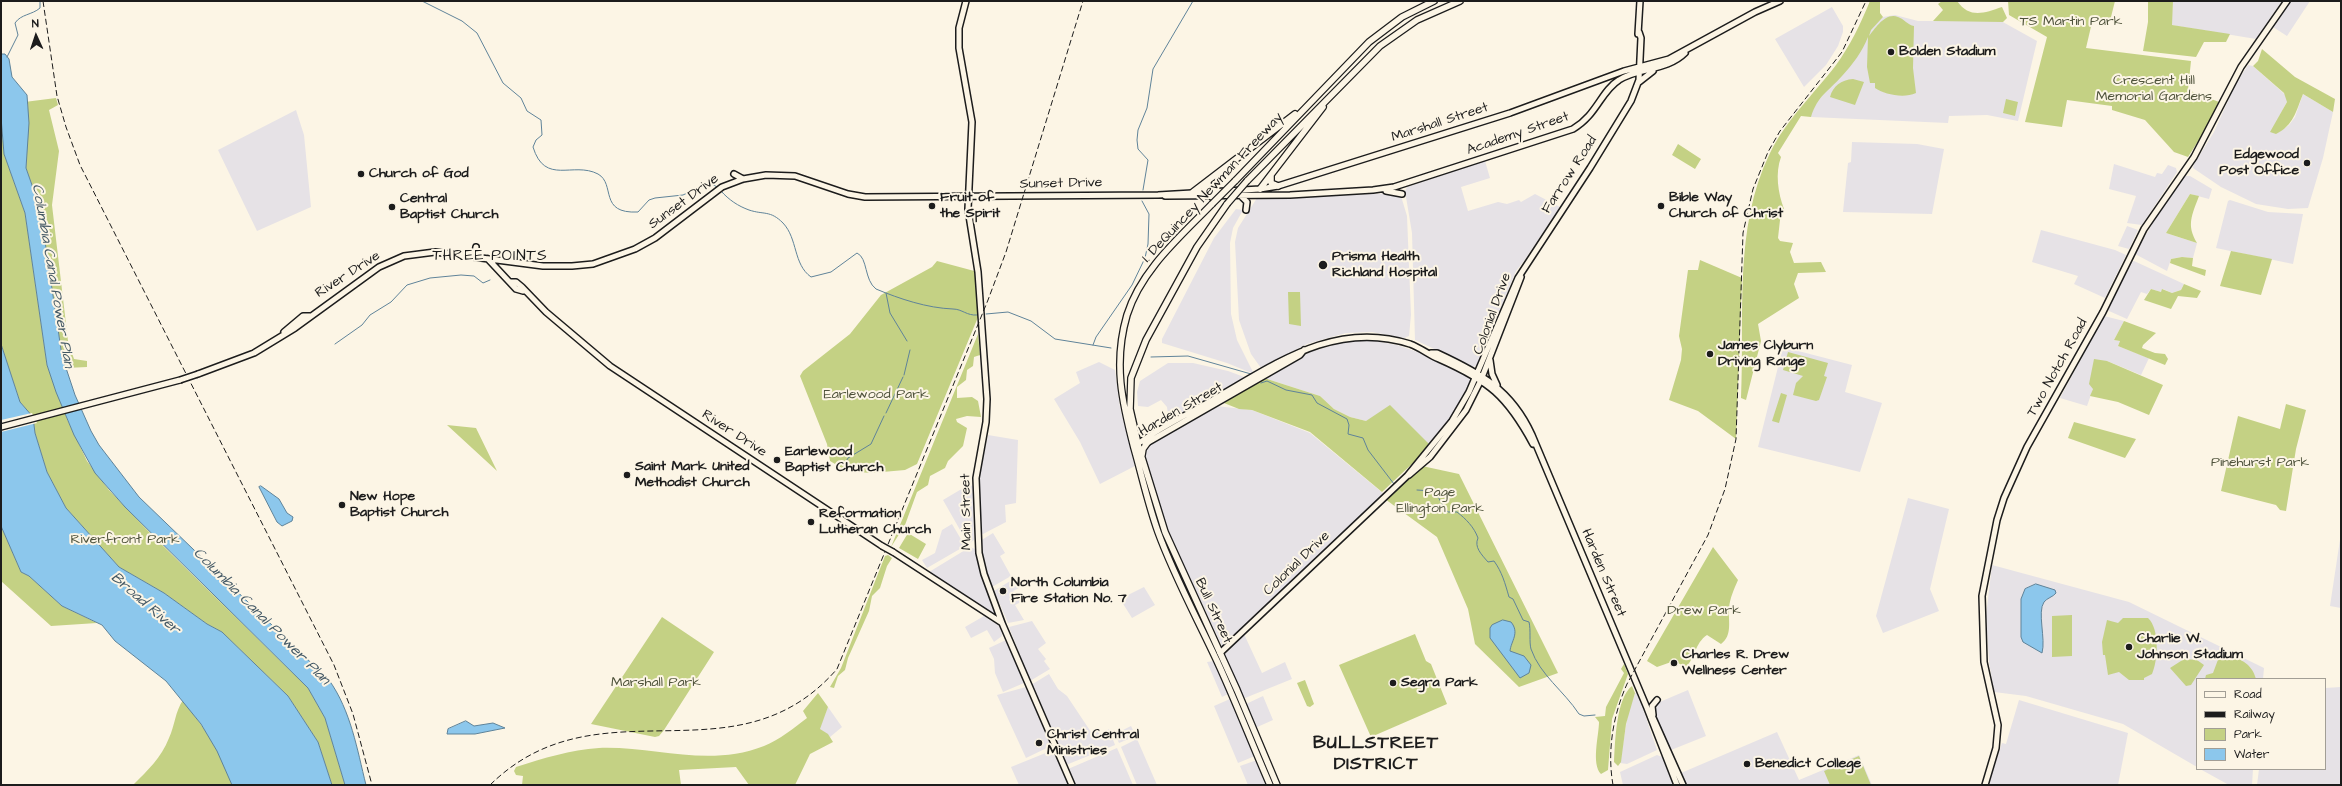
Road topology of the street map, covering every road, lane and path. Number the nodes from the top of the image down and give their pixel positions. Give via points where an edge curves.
1 (966, 1) edge
2 (1434, 1) edge
3 (1460, 1) edge
4 (1640, 1) edge
5 (1780, 1) edge
6 (2286, 1) edge
7 (1690, 48) junction
8 (1658, 68) junction
9 (1638, 70) junction
10 (1609, 77) junction
11 (1332, 80) junction
12 (1341, 84) junction
13 (1613, 84) junction
14 (1636, 87) junction
15 (1221, 171) junction
16 (1272, 174) junction
17 (1412, 181) junction
18 (1399, 185) joint
19 (1278, 186) junction
20 (1260, 189) junction
21 (1377, 190) junction
22 (1193, 192) junction
23 (1205, 192) junction
24 (1158, 195) junction
25 (1280, 195) junction
26 (1240, 196) junction
27 (1256, 196) junction
28 (1212, 197) junction
29 (967, 198) junction
30 (1246, 210) dead end
31 (476, 247) dead end
32 (468, 256) junction
33 (488, 259) junction
34 (511, 262) junction
35 (1522, 272) junction
36 (503, 273) junction
37 (1304, 350) junction
38 (1490, 357) junction
39 (1480, 376) junction
40 (1500, 389) junction
41 (1, 427) edge
42 (1148, 442) junction
43 (1137, 446) junction
44 (1536, 448) junction
45 (1143, 461) junction
46 (1002, 623) junction
47 (1220, 653) junction
48 (1642, 698) junction
49 (1647, 708) junction
50 (1655, 722) junction
51 (1072, 785) edge
52 (1270, 785) edge
53 (1277, 785) edge
54 (1676, 785) edge
55 (1683, 785) edge
56 (1984, 785) edge

1 - 29 main road, Main Street via 959,28 959,48 971,118
2 - 11 highway, I. DeQuincey Newman Freeway via 1391,24 1369,42
3 - 12 highway, I. DeQuincey Newman Freeway via 1432,12 1402,29 1380,46
4 - 9 main road, Farrow Road via 1641,38
5 - 7 main road
6 - 56 main road, Two Notch Road via 2241,67 2194,157 2144,229 2103,312 2027,447 2004,498 1997,520 1982,596 1984,662 1998,725 1996,748
7 - 8 main road, Academy Street via 1683,55
7 - 9 main road
8 - 9 main road, Academy Street
8 - 14 main road
9 - 10 main road, Marshall Street via 1624,71
9 - 13 main road, Academy Street
9 - 14 main road, Farrow Road
10 - 13 main road
10 - 19 main road, Marshall Street via 1510,113
11 - 15 highway via 1292,117
11 - 43 highway, I. DeQuincey Newman Freeway, bridge via 1147,275 1130,308 1122,339 1119,366 1125,414
12 - 16 highway
12 - 43 highway, I. DeQuincey Newman Freeway, bridge via 1246,181 1197,247 1139,355 1130,390
13 - 17 main road, Academy Street via 1589,118 1573,129
14 - 35 main road, Farrow Road via 1623,116
15 - 22 highway
15 - 23 highway via 1206,185
16 - 19 highway via 1271,183
16 - 20 highway
17 - 18 main road, Academy Street
17 - 21 main road via 1404,187 1403,196
18 - 21 main road, Sunset Drive
19 - 20 main road, Marshall Street
19 - 25 main road via 1276,190
20 - 23 main road, Sunset Drive
20 - 27 main road
21 - 25 main road, Sunset Drive
22 - 23 main road, Sunset Drive
22 - 24 main road, Sunset Drive via 1180,191
23 - 28 highway
24 - 28 main road, Sunset Drive
24 - 29 main road, Sunset Drive
25 - 27 main road, Sunset Drive
26 - 27 main road, Sunset Drive
26 - 28 main road, Sunset Drive
26 - 30 main road via 1246,201
29 - 34 main road, Sunset Drive via 865,197 848,194 795,176 773,175 743,179 734,174 732,183 719,189 655,238 606,261 572,266
29 - 46 main road, Main Street via 980,291 987,399 986,422 976,478 978,554
31 - 32 main road via 475,253
32 - 33 main road, River Drive
32 - 41 main road, River Drive, bridge via 437,252 404,256 379,267 310,316 303,316 284,333 254,353 180,380
33 - 34 main road, Sunset Drive
33 - 36 main road, River Drive
34 - 36 main road via 505,265
35 - 38 main road, Colonial Drive
35 - 39 main road, Colonial Drive
36 - 46 main road, River Drive, bridge via 519,291 524,290 610,366
37 - 39 main road, Harden Street via 1335,340 1372,337 1401,342
37 - 42 main road, Harden Street via 1300,355
37 - 43 main road, Harden Street via 1293,354
38 - 39 main road, Colonial Drive
38 - 40 main road via 1492,374
39 - 40 main road, Harden Street
39 - 44 main road, Harden Street via 1513,410
39 - 47 main road, Colonial Drive via 1452,421 1407,476
40 - 44 main road, Harden Street via 1521,413
42 - 43 main road, Harden Street
42 - 45 highway via 1142,449
43 - 45 highway, Bull Street
43 - 52 highway, Bull Street via 1159,533
44 - 48 main road, Harden Street
45 - 47 highway, Bull Street via 1164,532
46 - 51 main road, Main Street
47 - 53 highway, Bull Street
48 - 49 main road, Harden Street
48 - 50 main road via 1648,701 1657,700 1652,708
49 - 50 main road, Harden Street
49 - 54 main road, Harden Street
50 - 55 main road, Harden Street

